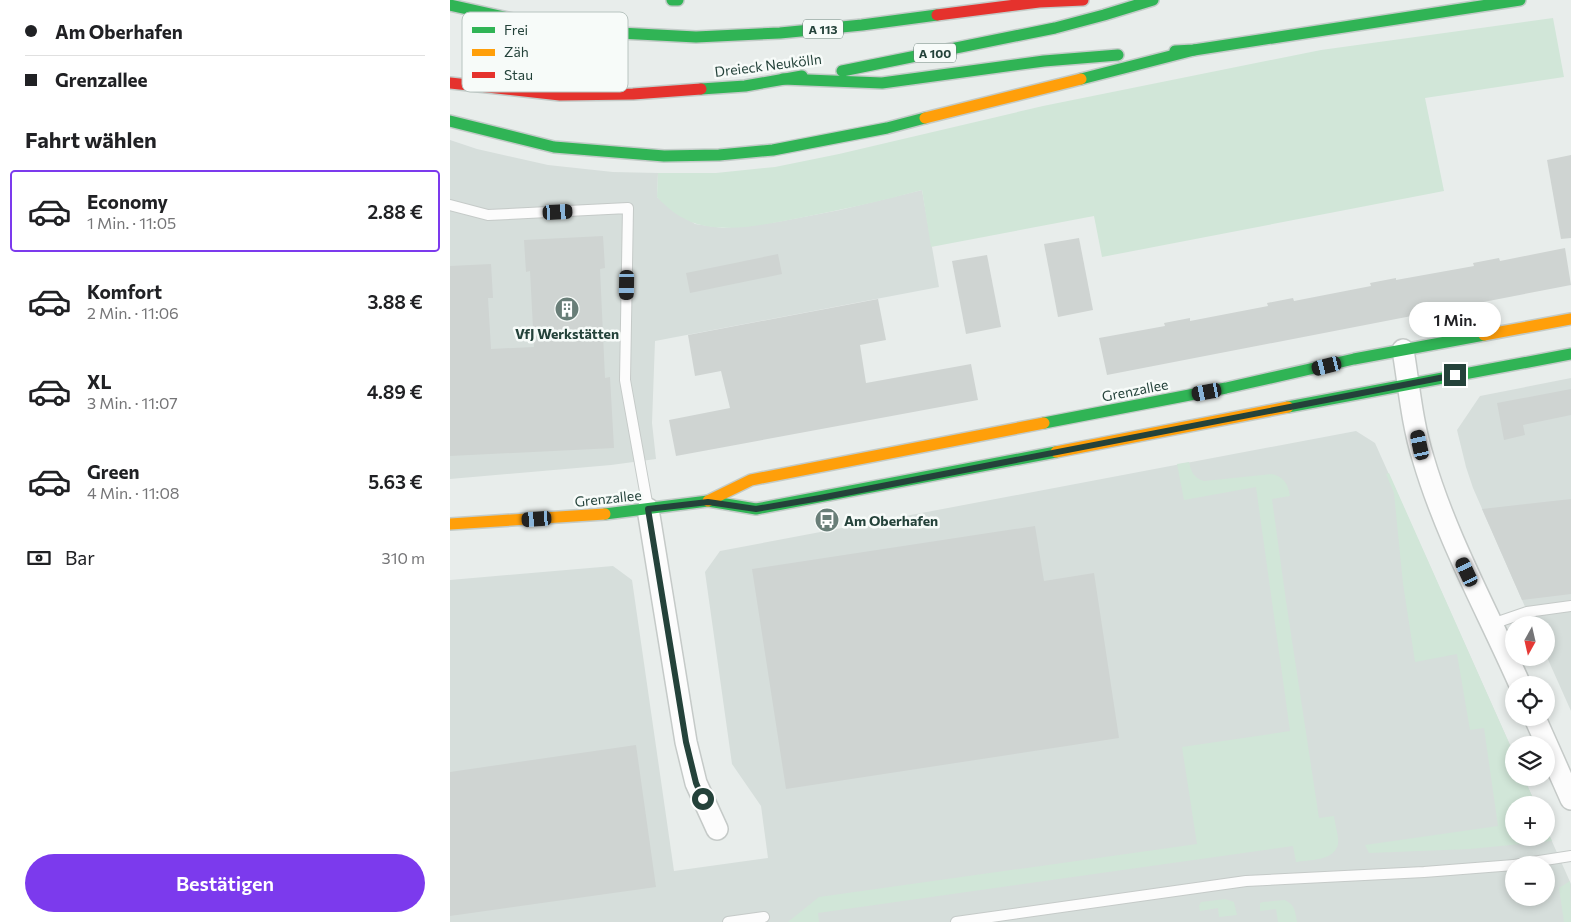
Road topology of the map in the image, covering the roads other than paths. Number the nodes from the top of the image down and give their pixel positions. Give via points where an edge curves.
1 (672, 0) edge
2 (678, 0) edge
3 (1083, 0) edge
4 (1153, 0) edge
5 (1520, 0) edge
6 (450, 5) edge
7 (481, 12) edge
8 (628, 33) edge
9 (1194, 50) junction
10 (783, 79) junction
11 (532, 92) edge
12 (450, 121) edge
13 (450, 205) edge
14 (1571, 319) edge
15 (1403, 350) junction
16 (1571, 354) edge
17 (1409, 384) junction
18 (708, 502) junction
19 (648, 509) junction
20 (450, 524) edge
21 (1571, 606) edge
22 (1492, 624) junction
23 (1516, 676) edge
24 (1539, 726) edge
25 (1571, 799) edge
26 (717, 829) dead end
27 (1571, 856) edge
28 (1555, 859) edge
29 (1505, 866) edge
30 (764, 917) dead end
31 (728, 922) edge
32 (956, 922) edge

1 - 2 main road
3 - 8 main road, A 113 via 1039,2 780,32 696,37
4 - 10 main road, Dreieck Neukölln / A 100 via 1085,21 855,68
5 - 9 main road
6 - 7 main road, A 113
9 - 10 main road via 1044,61 882,83
9 - 12 main road via 887,128 773,150 664,156 554,147
10 - 11 main road, Dreieck Neukölln / A 100 via 745,86 633,94
13 - 19 lane via 488,215 628,208 625,380
14 - 15 main road, Grenzallee
15 - 17 street
15 - 18 main road, Grenzallee via 1226,388 751,480
16 - 17 main road, Grenzallee
17 - 18 main road, Grenzallee via 756,509
17 - 22 street via 1422,456 1433,490
18 - 19 main road, Grenzallee
19 - 20 main road, Grenzallee
19 - 26 street via 686,742 696,783
21 - 22 lane via 1527,612
22 - 23 street
24 - 25 street
27 - 28 lane
29 - 32 lane via 1246,881
30 - 31 lane

